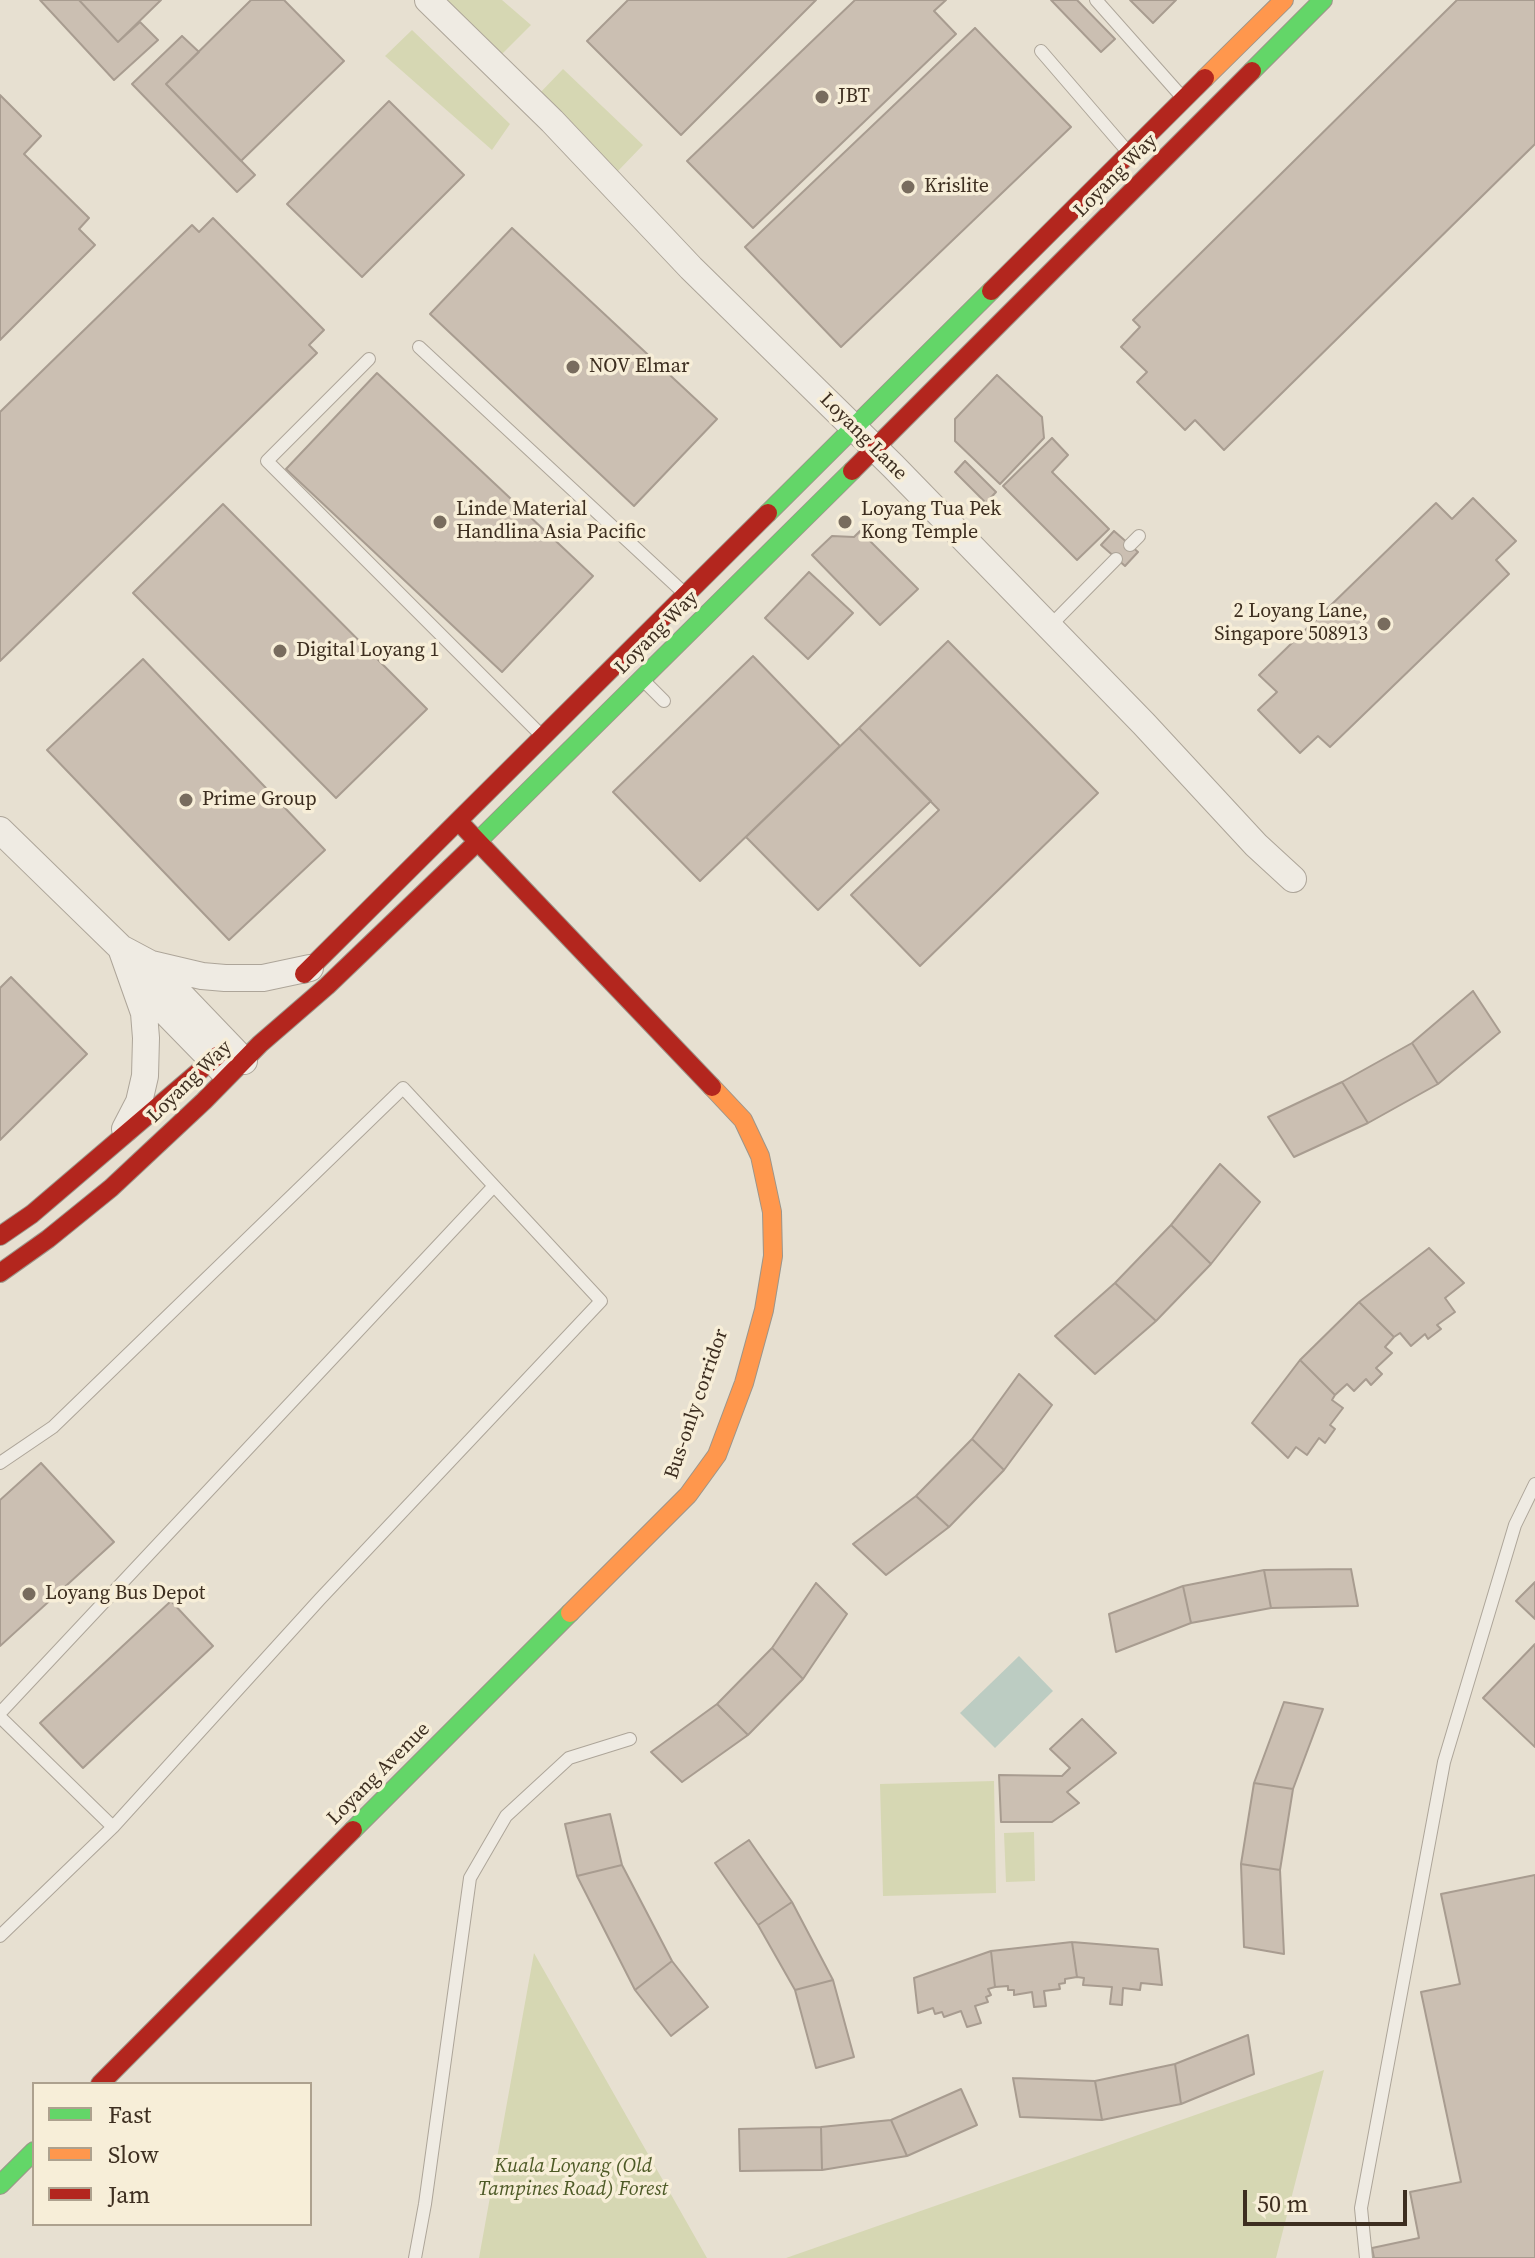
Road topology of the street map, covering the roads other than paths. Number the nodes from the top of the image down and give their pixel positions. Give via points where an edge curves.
1 (428, 0) edge
2 (1096, 0) edge
3 (1284, 0) edge
4 (1323, 0) edge
5 (1041, 51) dead end
6 (1184, 99) junction
7 (1130, 154) junction
8 (419, 347) dead end
9 (369, 359) dead end
10 (855, 428) junction
11 (875, 448) junction
12 (1116, 559) dead end
13 (687, 595) junction
14 (1049, 627) junction
15 (642, 678) junction
16 (664, 701) dead end
17 (543, 737) junction
18 (516, 803) junction
19 (458, 821) junction
20 (0, 830) edge
21 (478, 841) junction
22 (1293, 879) dead end
23 (517, 882) junction
24 (310, 968) junction
25 (142, 972) junction
26 (289, 988) dead end
27 (232, 1055) junction
28 (117, 1143) junction
29 (493, 1187) junction
30 (0, 1236) edge
31 (0, 1273) edge
32 (0, 1463) edge
33 (1535, 1484) edge
34 (688, 1495) joint
35 (0, 1715) edge
36 (630, 1739) dead end
37 (113, 1827) junction
38 (0, 1936) edge
39 (102, 2082) edge
40 (32, 2153) edge
41 (0, 2185) edge
42 (415, 2258) edge
43 (1366, 2258) edge

1 - 10 street, Loyang Lane
2 - 6 lane
3 - 6 main road, Loyang Way
4 - 11 main road, Loyang Way
5 - 7 lane
6 - 7 main road, Loyang Way
7 - 10 main road, Loyang Way
8 - 13 lane
9 - 17 lane via 267,461
10 - 11 street, Loyang Lane
10 - 13 main road, Loyang Way
11 - 14 street, Loyang Lane
11 - 15 main road, Loyang Way
12 - 14 lane
13 - 17 main road, Loyang Way
14 - 22 street, Loyang Lane
15 - 16 lane
15 - 18 main road, Loyang Way
17 - 19 main road, Loyang Way
18 - 21 main road, Loyang Way
18 - 23 main road via 508,844
19 - 21 main road, Bus-only corridor
19 - 24 main road, Loyang Way
20 - 25 street
21 - 23 main road, Bus-only corridor
21 - 27 main road, Loyang Way via 327,986 260,1044
23 - 34 main road, Bus-only corridor via 715,1090 725,1125 749,1172 760,1212 762,1254 753,1307
24 - 25 street via 263,978
24 - 26 main road, Loyang Way
25 - 27 street
25 - 28 street via 145,1076 139,1102
27 - 28 main road, Loyang Way
27 - 31 main road, Loyang Way via 111,1188
28 - 30 main road, Loyang Way
29 - 32 lane via 403,1088 53,1427
29 - 35 lane
29 - 37 lane via 601,1301
33 - 43 lane via 1515,1525 1444,1762 1361,2208
34 - 39 main road, Loyang Avenue
35 - 37 lane
36 - 42 lane via 569,1758 506,1816 470,1878
37 - 38 lane
40 - 41 main road

